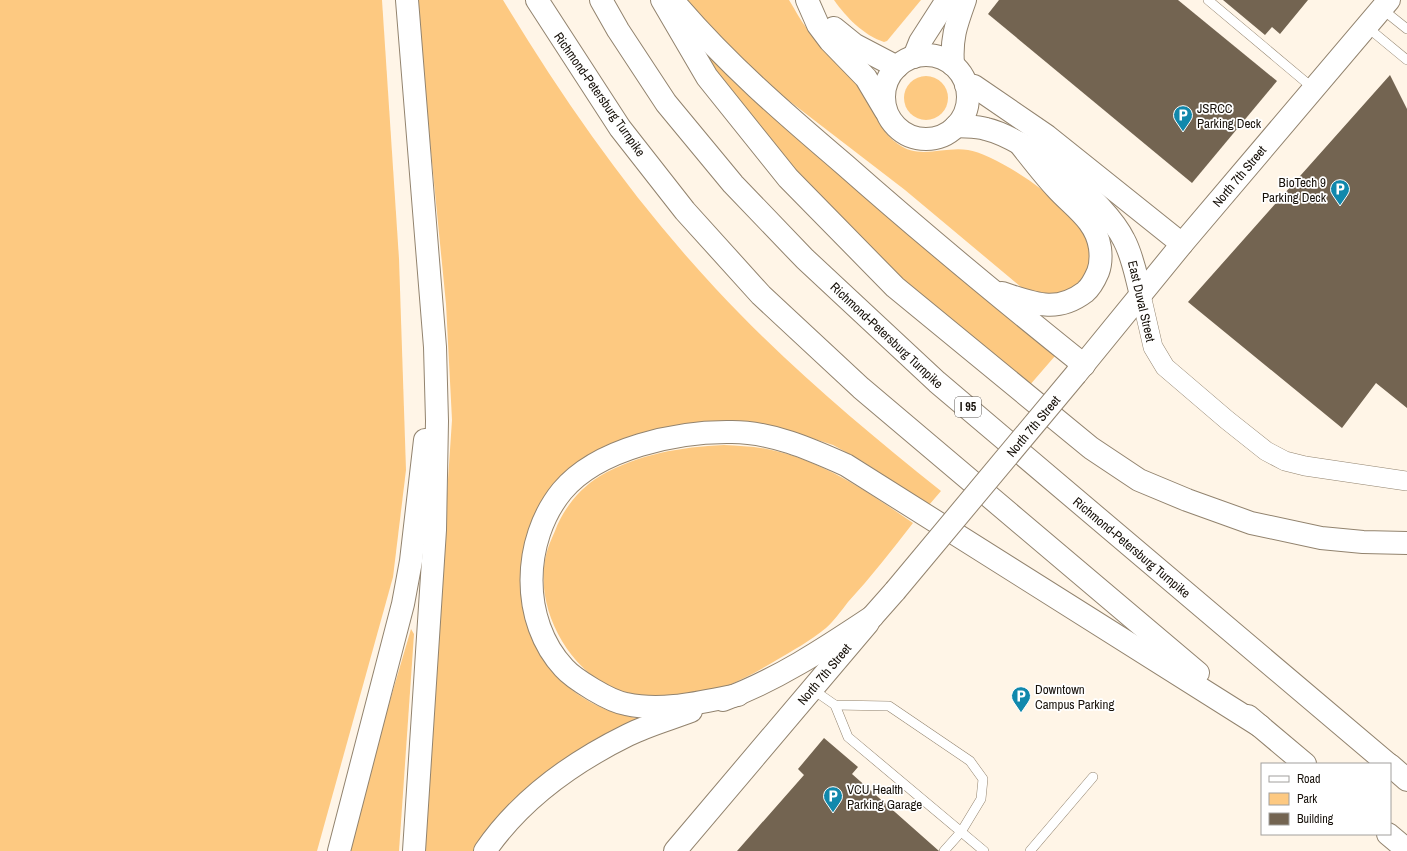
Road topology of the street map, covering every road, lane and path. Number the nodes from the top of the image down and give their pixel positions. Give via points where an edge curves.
1 (407, 0) edge
2 (537, 0) edge
3 (601, 0) edge
4 (662, 0) edge
5 (672, 0) edge
6 (807, 0) edge
7 (947, 0) edge
8 (965, 0) edge
9 (1208, 0) edge
10 (1386, 4) edge
11 (1367, 27) junction
12 (1407, 29) edge
13 (1407, 60) edge
14 (905, 62) junction
15 (953, 65) junction
16 (966, 84) junction
17 (1314, 89) junction
18 (886, 112) junction
19 (956, 126) junction
20 (1019, 143) junction
21 (1182, 244) junction
22 (989, 288) junction
23 (1141, 295) junction
24 (435, 347) junction
25 (1080, 370) junction
26 (1407, 480) edge
27 (1407, 543) edge
28 (872, 617) junction
29 (812, 689) junction
30 (738, 695) junction
31 (835, 705) junction
32 (1260, 726) junction
33 (1304, 763) edge
34 (1387, 763) edge
35 (1391, 767) edge
36 (1092, 777) dead end
37 (1407, 780) edge
38 (961, 832) junction
39 (1389, 835) edge
40 (1407, 850) edge
41 (339, 851) edge
42 (414, 851) edge
43 (485, 851) edge
44 (675, 851) edge
45 (944, 851) edge
46 (984, 851) edge
47 (1030, 851) edge

1 - 24 main road
2 - 32 main road, Richmond-Petersburg Turnpike via 620,128 685,211 761,295 867,393
3 - 34 main road, Richmond-Petersburg Turnpike / I 95 via 666,103 733,184 805,259 937,382
4 - 27 main road via 707,77 788,178 895,287 1091,448 1139,480 1251,523 1321,538
5 - 22 main road via 702,34 760,91
6 - 14 main road via 830,25 855,45
6 - 18 main road via 818,25 866,78
7 - 14 main road
8 - 15 main road via 954,30
9 - 17 lane
10 - 11 main road, North 7th Street
10 - 12 lane
11 - 13 lane
11 - 17 main road, North 7th Street
14 - 15 main road via 927,55 941,58
14 - 18 main road via 892,73 886,85
15 - 16 main road
16 - 19 main road via 968,102 964,115
16 - 21 main road via 974,86 1047,136
17 - 21 main road, North 7th Street
18 - 19 main road via 894,124 917,138 931,139
19 - 20 main road, East Duval Street via 985,128
20 - 22 main road via 1056,189 1090,223 1099,245 1100,268 1087,290 1064,304 1049,306
20 - 23 main road, East Duval Street via 1066,175 1115,225 1132,256
21 - 23 main road, North 7th Street
22 - 25 main road
23 - 25 main road, North 7th Street
23 - 26 street, East Duval Street via 1153,347 1158,357 1174,375 1266,451 1284,461 1305,466
24 - 41 main road via 411,561 403,604
24 - 42 main road via 438,436 435,530
25 - 28 main road, North 7th Street, bridge
28 - 29 main road, North 7th Street
28 - 30 main road via 798,665
29 - 31 lane
29 - 44 main road, North 7th Street
30 - 32 main road via 683,705 625,704 582,684 564,668 553,653 541,632 532,591 535,546 540,527 550,507 563,490 590,467 620,452 652,442 690,435 732,432 768,437 803,446 846,465
30 - 43 main road via 629,735 580,762 525,805
31 - 38 lane via 848,737
31 - 38 lane via 889,706 970,761 983,779 981,799
32 - 33 main road, Richmond-Petersburg Turnpike
35 - 37 main road, Richmond-Petersburg Turnpike / I 95
36 - 47 lane
38 - 45 lane
38 - 46 lane
39 - 40 main road

